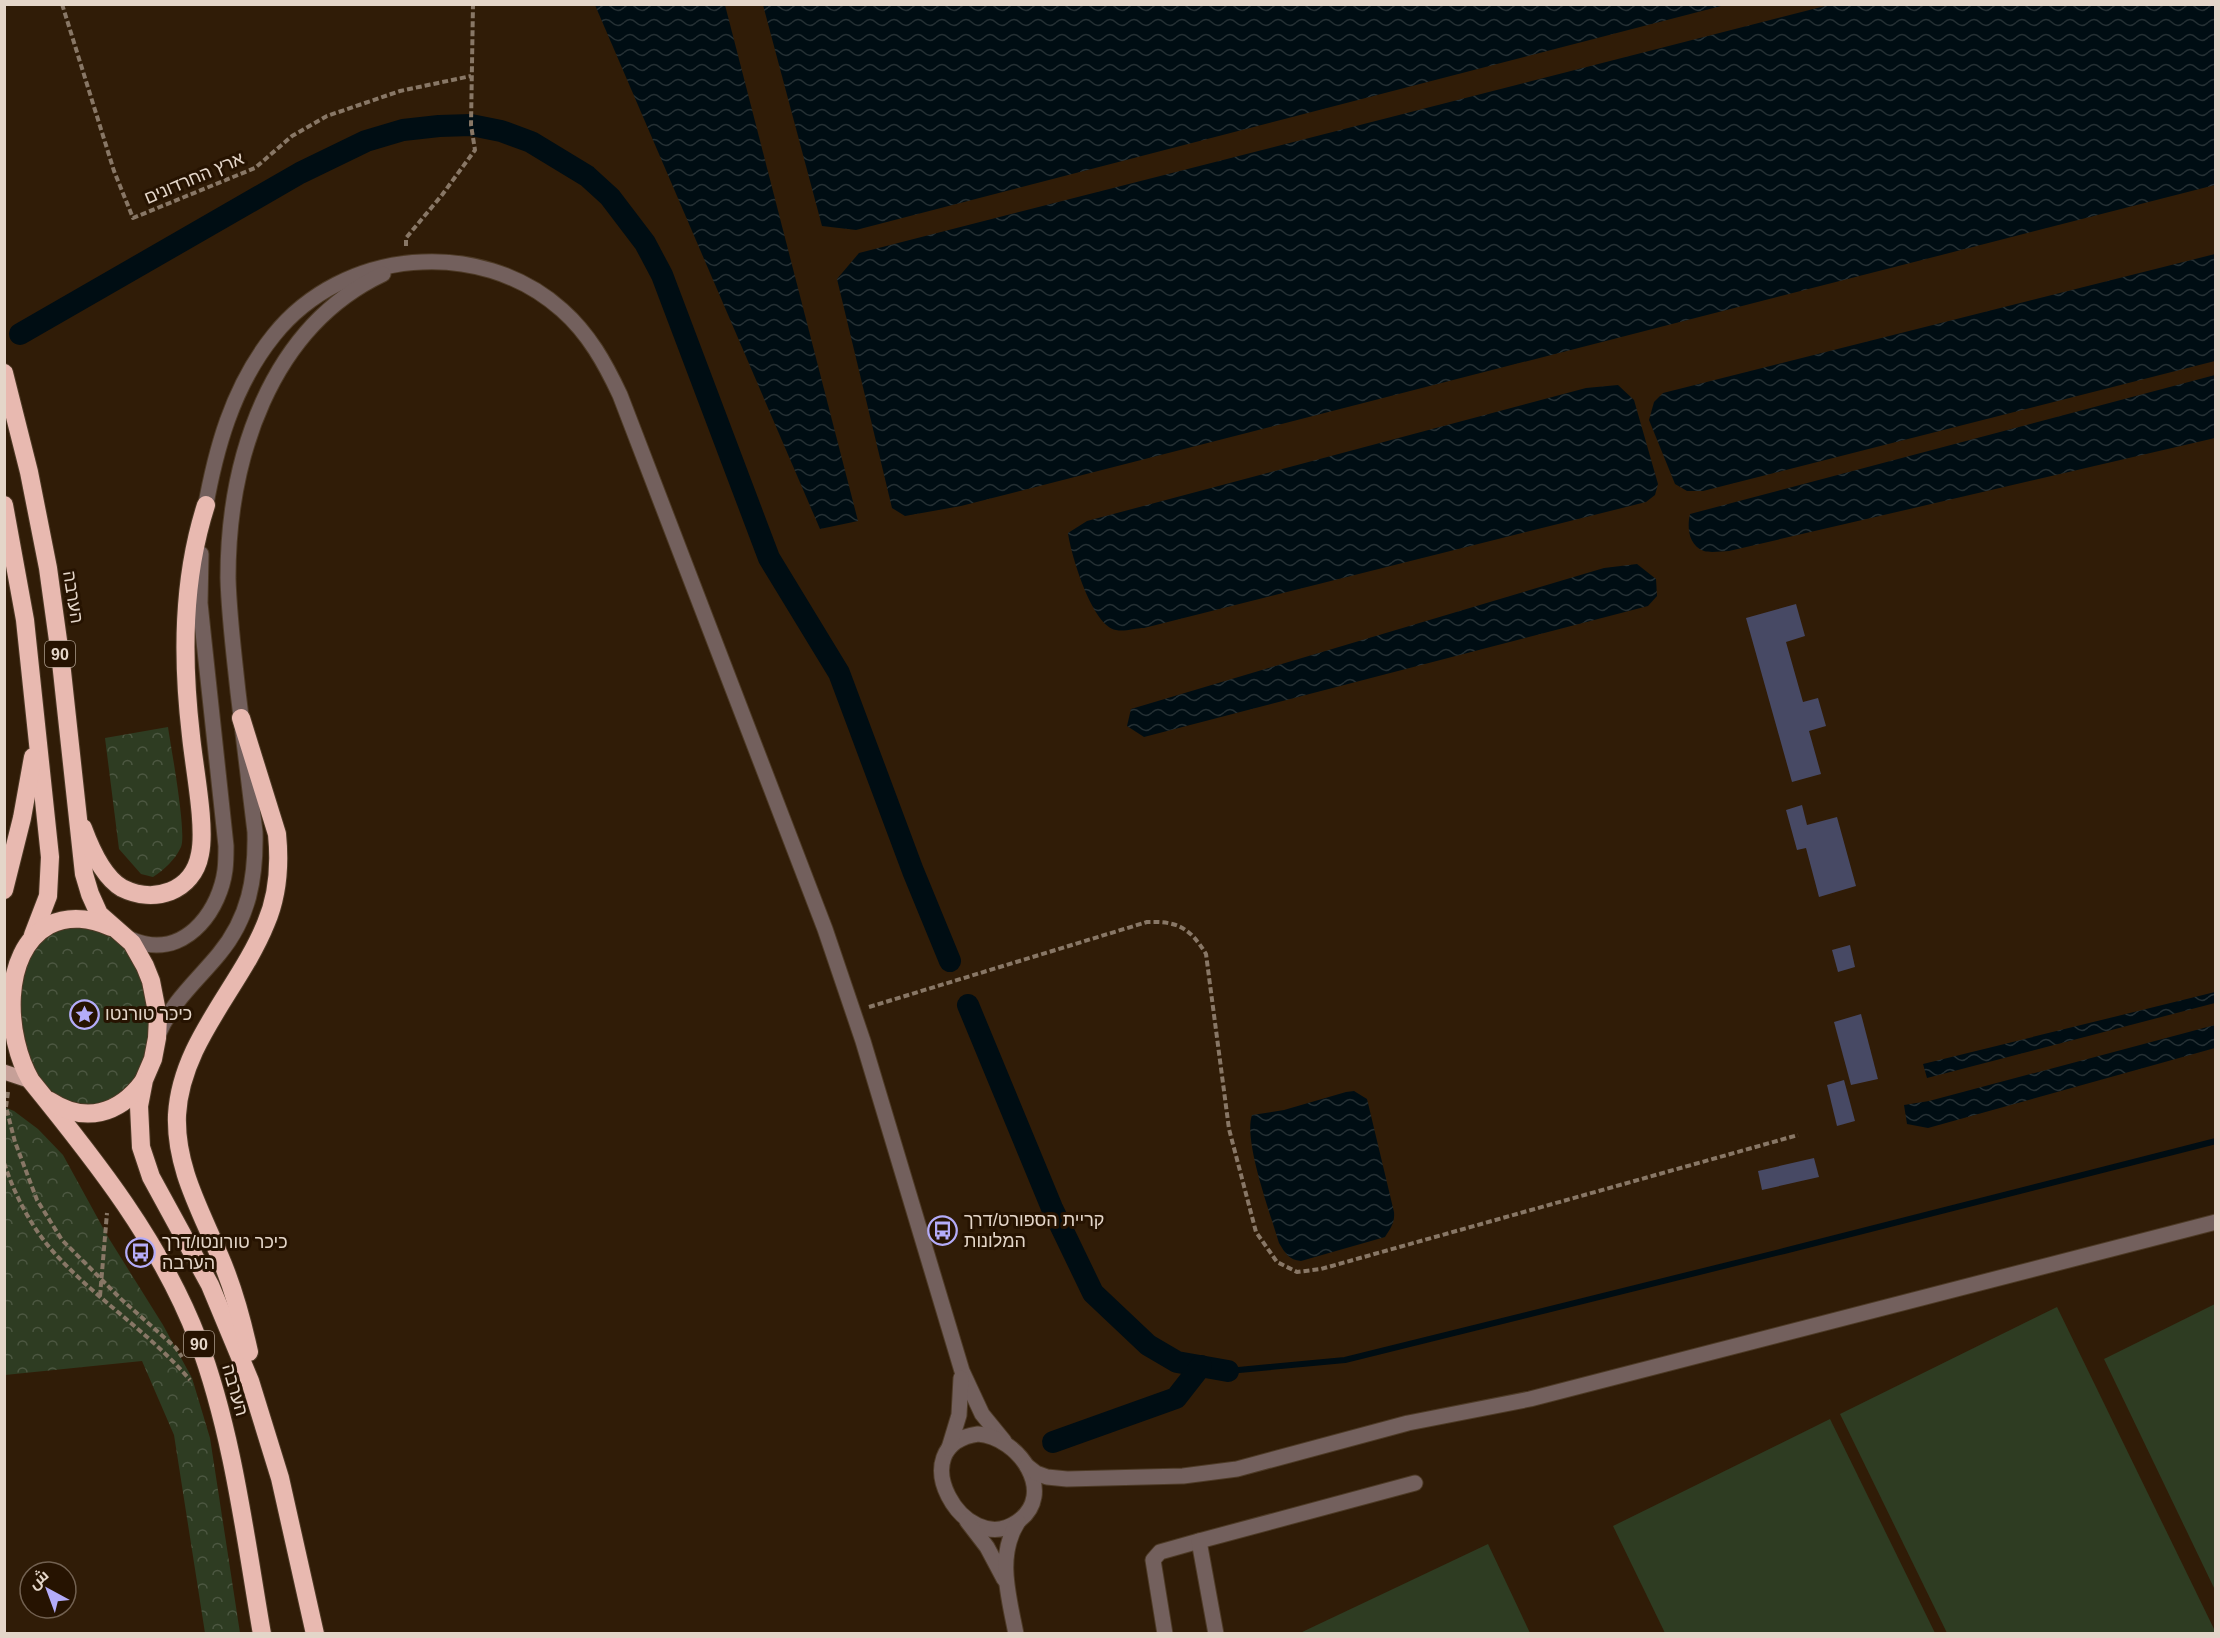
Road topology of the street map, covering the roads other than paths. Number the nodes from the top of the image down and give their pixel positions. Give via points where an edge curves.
1 (405, 264) junction
2 (4, 373) edge
3 (4, 505) edge
4 (206, 505) junction
5 (241, 718) junction
6 (37, 725) junction
7 (76, 807) junction
8 (4, 890) edge
9 (120, 933) junction
10 (33, 936) junction
11 (7, 988) edge
12 (157, 1038) junction
13 (7, 1073) edge
14 (144, 1080) junction
15 (36, 1088) junction
16 (2216, 1222) edge
17 (959, 1360) junction
18 (261, 1413) junction
19 (1004, 1441) junction
20 (949, 1449) junction
21 (1027, 1466) junction
22 (1067, 1479) junction
23 (1415, 1483) dead end
24 (1033, 1498) junction
25 (963, 1516) junction
26 (1018, 1522) junction
27 (1199, 1541) junction
28 (1006, 1583) junction
29 (262, 1634) edge
30 (315, 1634) edge
31 (1016, 1634) edge
32 (1165, 1634) edge
33 (1216, 1634) edge

1 - 4 street via 376,268 348,278 297,311 275,334 236,397
1 - 5 street via 340,300 314,323 277,373 252,427 238,480 229,552 230,611
1 - 17 street via 439,261 504,274 561,309 605,362 812,891 854,1012
2 - 7 highway, הערבה / 90 via 48,568
3 - 6 highway, הערבה / 90 via 23,609
4 - 7 highway via 194,553 185,638 186,693 201,828 200,854 193,873 181,887 166,894 149,896 118,885 91,847
4 - 9 street via 200,603 226,846 225,869 212,910 184,938 167,944 147,944
5 - 12 street via 255,832 252,889 231,939 180,997
5 - 18 highway via 277,834 278,873 267,922 214,1013 185,1076 179,1097 178,1138 181,1161 238,1310
6 - 8 highway via 22,818
6 - 10 highway, הערבה / 90 via 50,874 48,896
7 - 9 highway, הערבה / 90 via 86,884 99,914
9 - 10 highway, הערבה / 90 via 97,921 77,918 58,921
9 - 12 highway, הערבה / 90 via 138,953 151,981 158,1017
10 - 11 highway, הערבה / 90 via 15,961
11 - 15 highway, הערבה / 90 via 13,1040 23,1068
12 - 14 highway, הערבה / 90
13 - 15 main road
14 - 15 highway, הערבה / 90 via 121,1105 93,1113 65,1108
14 - 18 highway, הערבה / 90 via 138,1119 145,1162 224,1317
15 - 29 highway, הערבה / 90 via 110,1183 169,1277 198,1339 222,1414
16 - 22 street via 1530,1399 1408,1423 1238,1469 1183,1476
17 - 19 street via 976,1403
17 - 20 street via 960,1404
18 - 30 highway, הערבה / 90 via 280,1478
19 - 20 street via 986,1435 969,1436
19 - 21 street
20 - 25 street via 942,1465 943,1483 950,1501
21 - 22 street via 1047,1477
21 - 24 street
22 - 24 street via 1046,1486
23 - 27 street
24 - 26 street
25 - 26 street via 989,1528 1006,1528
25 - 28 street via 987,1547
26 - 28 street via 1008,1545
27 - 32 street via 1160,1552 1154,1560
27 - 33 street
28 - 31 street

